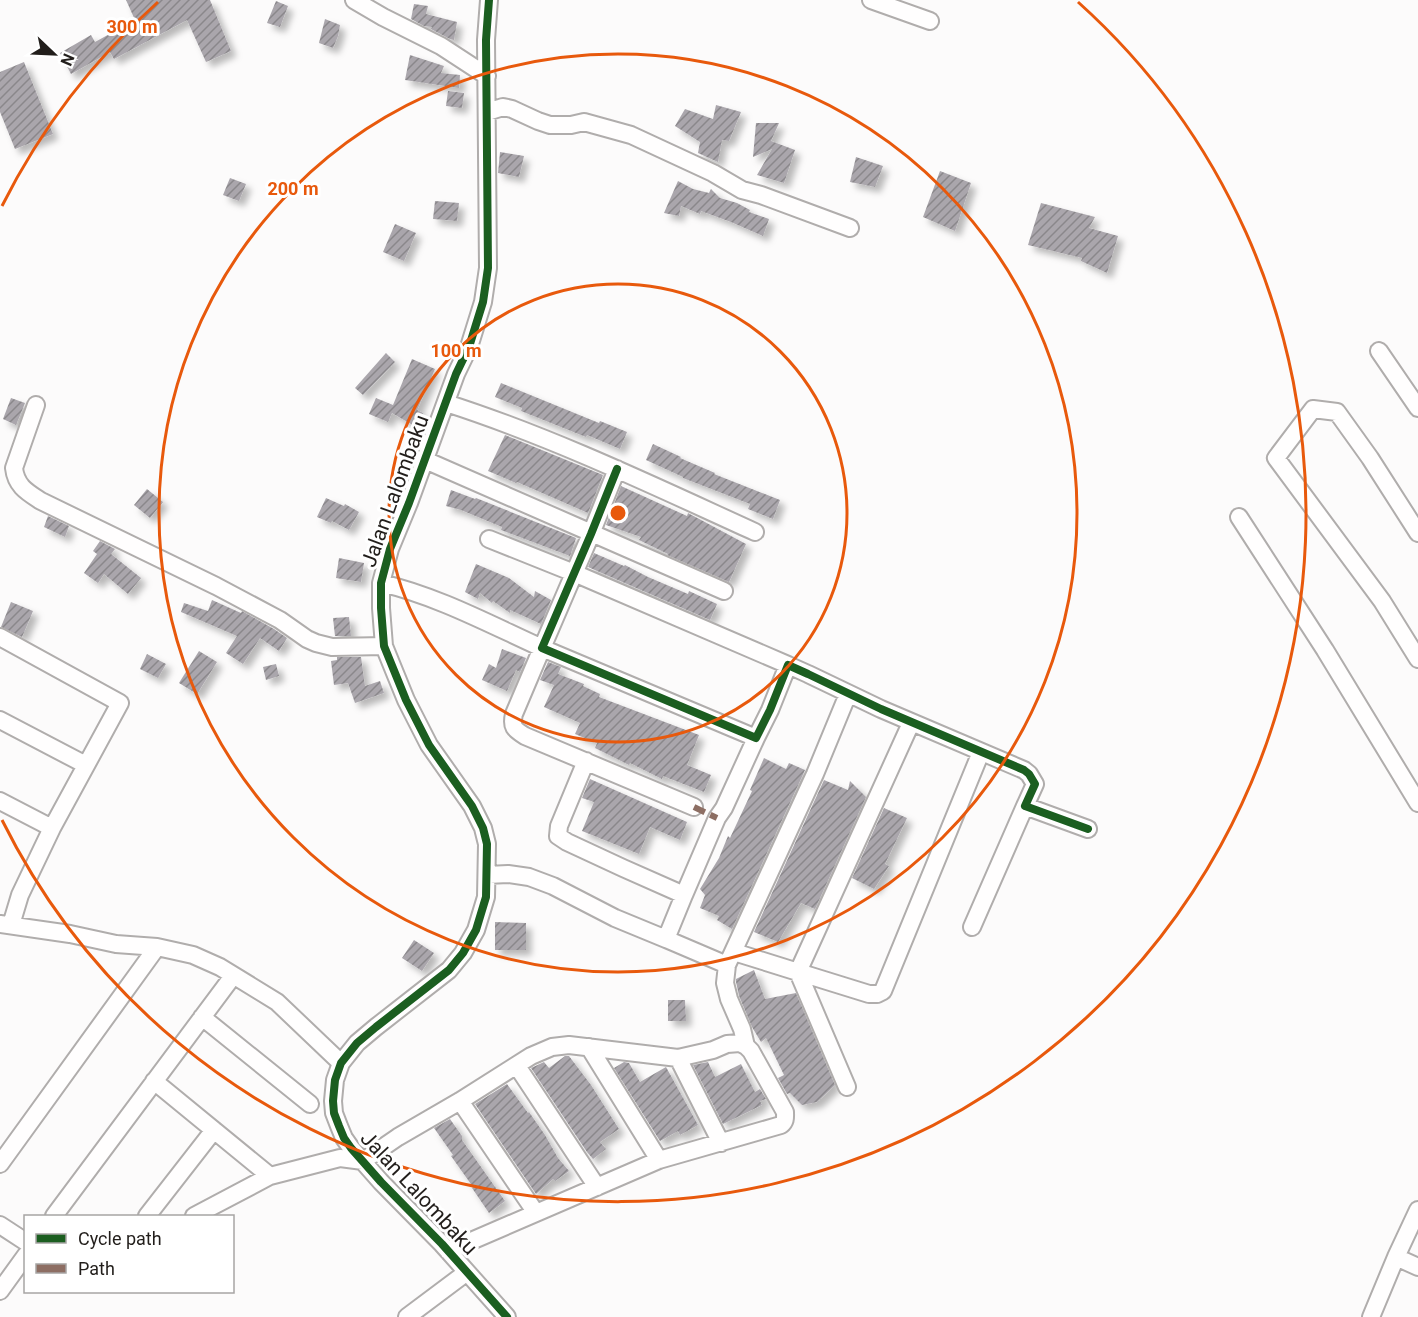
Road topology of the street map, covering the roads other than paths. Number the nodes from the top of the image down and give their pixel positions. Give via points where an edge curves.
1 (354, 0) edge
2 (489, 0) edge
3 (872, 0) edge
4 (930, 21) dead end
5 (487, 76) junction
6 (487, 112) junction
7 (849, 228) dead end
8 (1379, 351) dead end
9 (446, 403) junction
10 (36, 405) dead end
11 (1418, 408) edge
12 (424, 460) junction
13 (617, 469) junction
14 (1239, 517) dead end
15 (755, 532) dead end
16 (1418, 533) edge
17 (591, 534) junction
18 (489, 539) dead end
19 (574, 573) junction
20 (381, 583) junction
21 (724, 591) dead end
22 (0, 637) edge
23 (384, 646) junction
24 (542, 648) junction
25 (1418, 659) edge
26 (788, 665) junction
27 (848, 694) junction
28 (0, 720) edge
29 (911, 723) junction
30 (756, 738) junction
31 (981, 752) junction
32 (586, 761) junction
33 (86, 765) junction
34 (0, 801) edge
35 (1418, 803) edge
36 (1025, 806) junction
37 (694, 807) dead end
38 (52, 828) junction
39 (1088, 829) dead end
40 (487, 875) junction
41 (684, 895) junction
42 (5, 924) edge
43 (972, 927) dead end
44 (666, 939) junction
45 (157, 947) junction
46 (730, 959) junction
47 (798, 972) junction
48 (233, 976) junction
49 (202, 1017) junction
50 (746, 1046) junction
51 (589, 1047) junction
52 (678, 1058) junction
53 (341, 1063) junction
54 (517, 1066) junction
55 (154, 1081) junction
56 (848, 1087) dead end
57 (460, 1101) junction
58 (310, 1104) dead end
59 (214, 1130) junction
60 (721, 1143) junction
61 (659, 1160) junction
62 (363, 1161) junction
63 (0, 1164) edge
64 (270, 1176) junction
65 (597, 1186) junction
66 (1418, 1209) edge
67 (536, 1213) junction
68 (55, 1215) edge
69 (148, 1215) edge
70 (196, 1215) edge
71 (0, 1225) edge
72 (24, 1241) edge
73 (448, 1251) junction
74 (1396, 1257) junction
75 (24, 1258) edge
76 (1418, 1266) edge
77 (467, 1272) junction
78 (0, 1291) edge
79 (407, 1317) edge
80 (507, 1317) edge
81 (1371, 1317) edge

1 - 5 street via 441,46
2 - 5 street, Jalan Lalombaku
3 - 4 street
5 - 6 street, Jalan Lalombaku
6 - 7 street via 503,107 550,125 584,122 631,135 742,190
6 - 9 street, Jalan Lalombaku via 488,267 483,303
8 - 11 street
9 - 12 street, Jalan Lalombaku
9 - 13 street
10 - 23 street via 14,468 25,491 216,586 316,643 332,647
12 - 17 street
12 - 20 street, Jalan Lalombaku
13 - 15 street
13 - 17 street
14 - 35 street
16 - 25 street via 1337,412 1313,409 1276,458 1382,601
17 - 19 street
17 - 21 street
18 - 19 street
19 - 24 street
19 - 26 street
20 - 23 street, Jalan Lalombaku
20 - 24 street via 424,596
22 - 33 street via 120,703
23 - 40 street, Jalan Lalombaku via 429,745 483,828
24 - 30 street
24 - 32 street via 514,714 513,726 525,736
26 - 27 street
26 - 30 street
27 - 29 street
27 - 46 street
28 - 33 street
29 - 31 street
29 - 47 street
30 - 41 street
31 - 36 street via 1024,770 1033,778 1035,784
31 - 47 street via 883,991 869,994
32 - 37 street
32 - 41 street via 558,836
33 - 38 street
34 - 38 street
36 - 39 street
36 - 43 street
38 - 42 street
40 - 44 street via 529,877
40 - 53 street, Jalan Lalombaku via 482,913 463,953 449,970 357,1043
41 - 44 street
42 - 45 street via 116,944
44 - 46 street
45 - 48 street via 194,956
45 - 63 street
46 - 47 street
46 - 50 street via 725,983
47 - 56 street
48 - 49 street
48 - 53 street via 277,1002
49 - 55 street
49 - 58 street
50 - 52 street via 727,1044
50 - 60 street via 785,1112 784,1123
51 - 52 street
51 - 54 street via 552,1047
51 - 61 street
52 - 60 street
53 - 62 street, Jalan Lalombaku via 335,1080 334,1113 344,1138
54 - 57 street
54 - 65 street
55 - 59 street
55 - 68 street
57 - 62 street
57 - 67 street
59 - 64 street
59 - 69 street
60 - 61 street
61 - 65 street
62 - 64 street via 340,1158
62 - 73 street, Jalan Lalombaku
64 - 70 street
65 - 67 street
66 - 74 street
67 - 73 street
71 - 72 street
73 - 77 street, Jalan Lalombaku
74 - 76 street
74 - 81 street
75 - 78 street
77 - 79 street
77 - 80 street, Jalan Lalombaku

